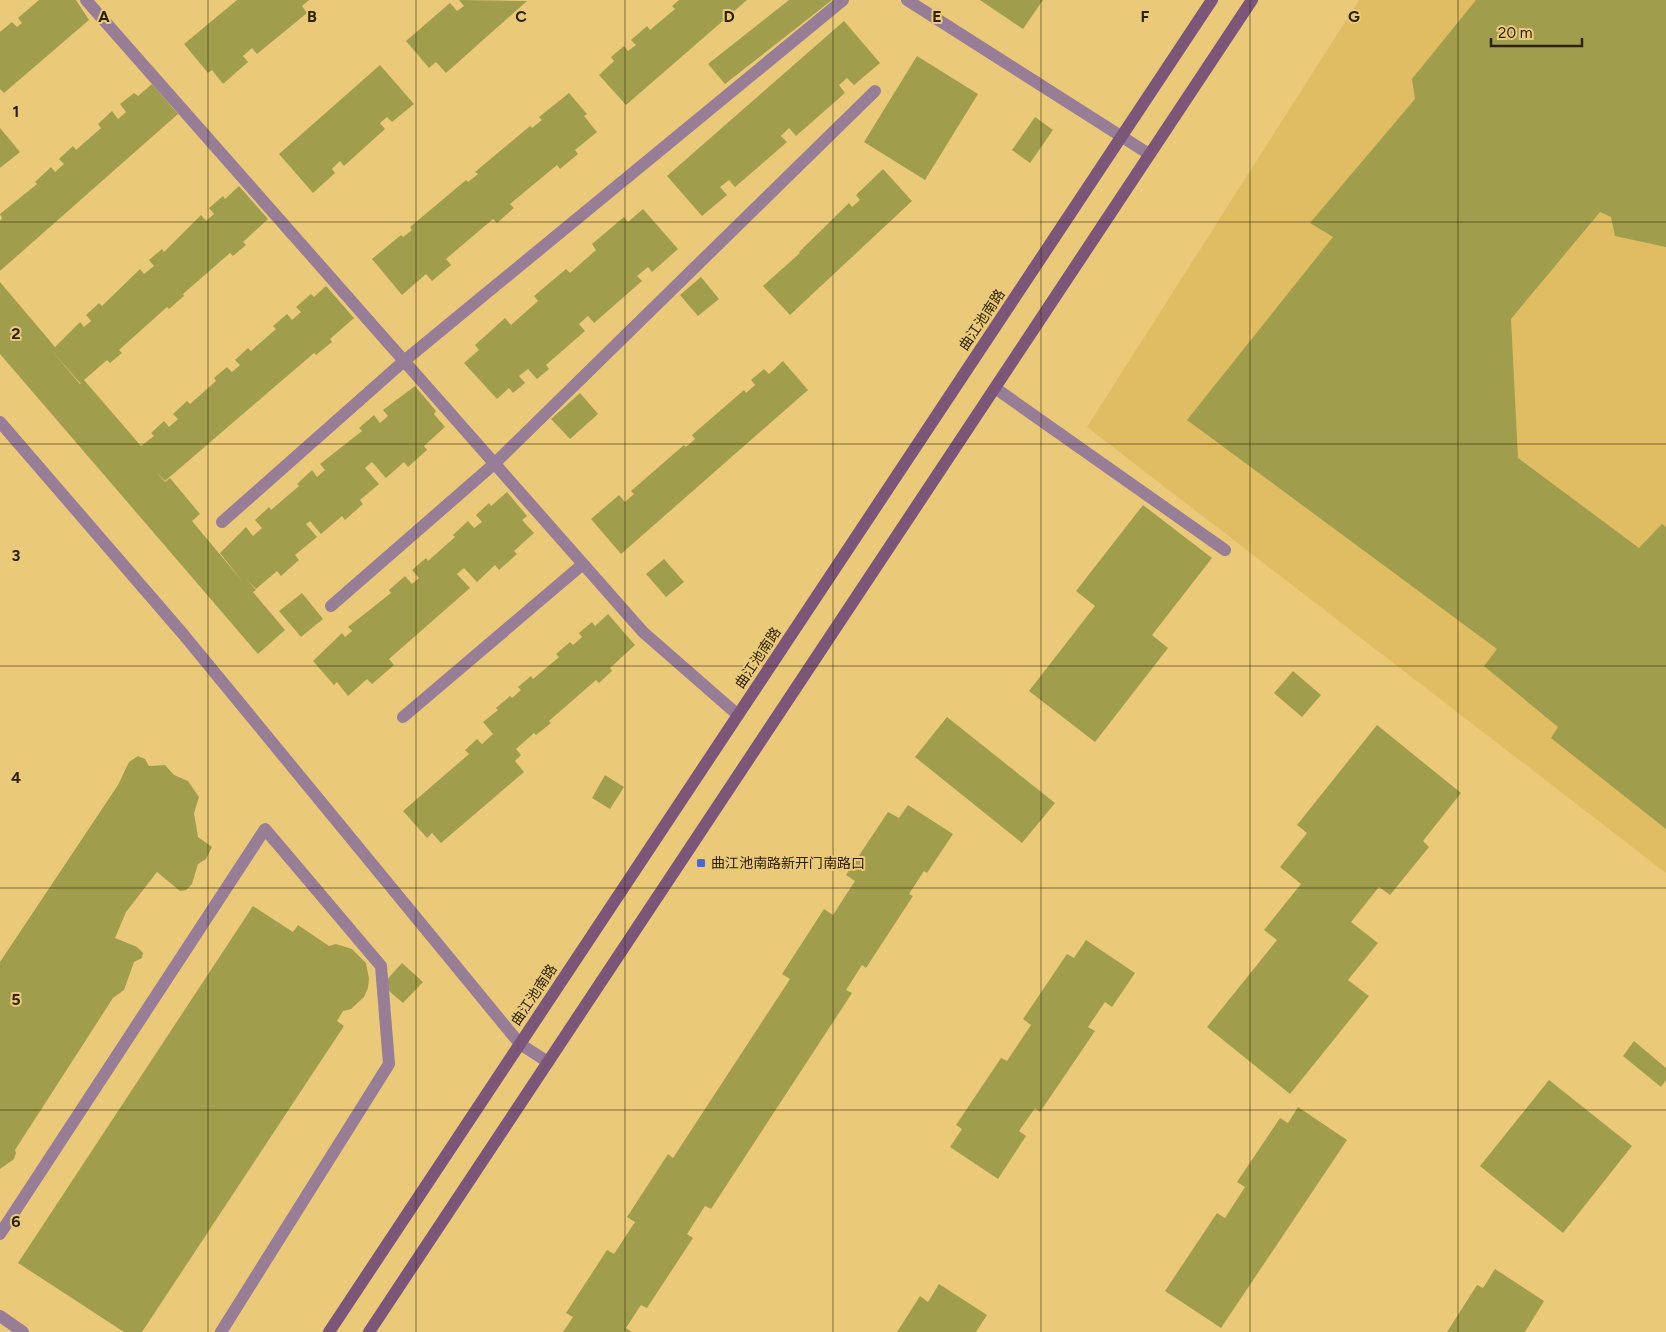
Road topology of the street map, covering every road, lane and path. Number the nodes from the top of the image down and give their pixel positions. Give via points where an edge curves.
1 (86, 0) edge
2 (843, 0) edge
3 (907, 0) edge
4 (1212, 0) edge
5 (1252, 0) edge
6 (876, 91) dead end
7 (1122, 136) junction
8 (1149, 154) junction
9 (404, 361) junction
10 (995, 388) junction
11 (0, 422) edge
12 (494, 464) junction
13 (222, 522) dead end
14 (1225, 550) dead end
15 (583, 564) junction
16 (331, 606) dead end
17 (738, 715) junction
18 (403, 717) dead end
19 (520, 1044) junction
20 (548, 1062) junction
21 (0, 1234) edge
22 (0, 1316) edge
23 (23, 1332) edge
24 (221, 1332) edge
25 (329, 1332) edge
26 (369, 1332) edge

1 - 9 street
2 - 9 street
3 - 7 street
4 - 7 main road, 曲江池南路
5 - 8 main road
6 - 12 street
7 - 8 street
7 - 17 main road, 曲江池南路
8 - 10 main road
9 - 12 street
9 - 13 street
10 - 14 street
10 - 20 main road
11 - 19 street via 183,634
12 - 15 street
12 - 16 street
15 - 17 street via 643,632
15 - 18 street
17 - 19 main road, 曲江池南路
19 - 20 street
19 - 25 main road, 曲江池南路
20 - 26 main road
21 - 24 street via 265,829 381,966 389,1064
22 - 23 street

